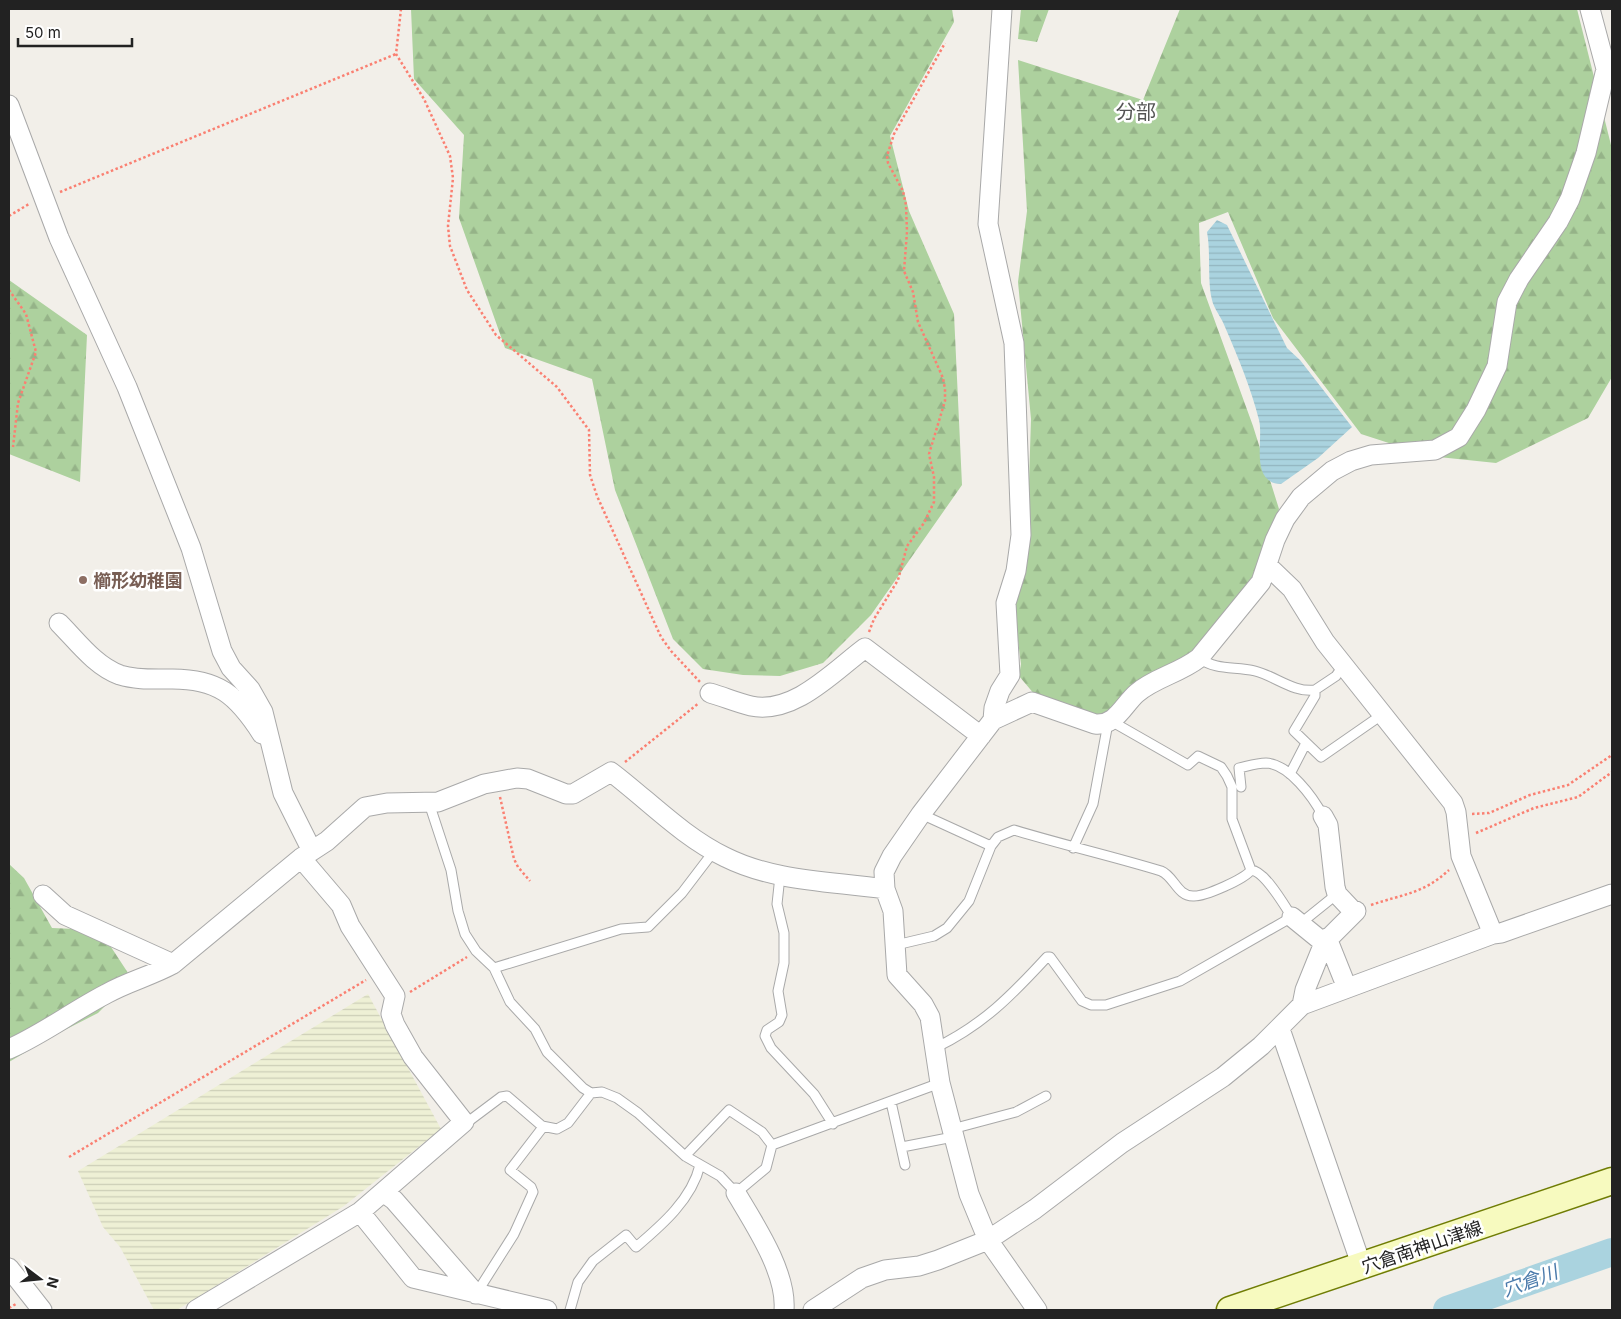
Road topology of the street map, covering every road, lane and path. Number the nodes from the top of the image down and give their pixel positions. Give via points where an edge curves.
1 (401, 9) edge
2 (1002, 9) edge
3 (1590, 9) edge
4 (944, 43) dead end
5 (396, 54) junction
6 (1606, 69) junction
7 (1612, 98) edge
8 (9, 105) edge
9 (44, 198) junction
10 (9, 216) edge
11 (9, 290) edge
12 (13, 447) dead end
13 (1268, 566) junction
14 (59, 623) dead end
15 (865, 648) junction
16 (1199, 658) junction
17 (1343, 666) junction
18 (1315, 690) junction
19 (710, 693) junction
20 (1383, 714) junction
21 (993, 720) junction
22 (1109, 722) junction
23 (981, 736) junction
24 (1306, 743) junction
25 (271, 748) junction
26 (1612, 754) edge
27 (611, 772) junction
28 (1612, 772) edge
29 (1290, 774) junction
30 (496, 781) junction
31 (1240, 787) dead end
32 (429, 803) junction
33 (921, 814) junction
34 (1457, 815) junction
35 (1323, 816) joint
36 (990, 846) junction
37 (1073, 848) junction
38 (1460, 848) junction
39 (714, 851) junction
40 (307, 855) junction
41 (1251, 870) junction
42 (780, 876) junction
43 (530, 881) dead end
44 (886, 889) junction
45 (1337, 894) junction
46 (1612, 894) edge
47 (43, 895) dead end
48 (1355, 912) junction
49 (1296, 920) junction
50 (1493, 934) junction
51 (1326, 941) junction
52 (896, 944) junction
53 (476, 951) junction
54 (173, 964) junction
55 (494, 968) junction
56 (380, 971) junction
57 (1347, 988) junction
58 (395, 996) junction
59 (1302, 1005) junction
60 (1280, 1029) junction
61 (935, 1048) junction
62 (9, 1049) edge
63 (940, 1083) junction
64 (591, 1093) junction
65 (1046, 1096) dead end
66 (891, 1102) junction
67 (464, 1122) junction
68 (833, 1124) junction
69 (543, 1126) junction
70 (953, 1133) junction
71 (772, 1145) junction
72 (902, 1148) junction
73 (685, 1156) junction
74 (69, 1157) dead end
75 (700, 1165) junction
76 (905, 1166) dead end
77 (1612, 1181) edge
78 (384, 1192) junction
79 (736, 1193) junction
80 (360, 1212) junction
81 (988, 1240) junction
82 (1362, 1267) junction
83 (9, 1268) edge
84 (476, 1294) junction
85 (42, 1310) edge
86 (196, 1310) edge
87 (547, 1310) edge
88 (570, 1310) edge
89 (784, 1310) edge
90 (813, 1310) edge
91 (1037, 1310) edge
92 (1230, 1310) edge

1 - 5 path
2 - 21 street via 988,224 1014,343 1021,535 1016,571 1006,603 1010,675 997,700
3 - 6 street
4 - 15 path via 894,134 887,156 906,205 904,271 913,292 918,322 945,389 929,454 934,477 934,502 907,546 898,580 874,619
5 - 9 path
5 - 19 path via 424,99 450,156 453,178 448,226 450,246 467,290 496,336 557,387 588,430 590,475 617,545 661,637
6 - 7 street
6 - 13 street via 1586,153 1570,199 1507,302 1497,366 1459,437 1435,450 1372,455 1332,471 1301,497 1285,520
8 - 9 street
9 - 10 path via 21,207
9 - 25 street via 127,387 188,539 222,651 231,668 257,699 268,726
11 - 12 path via 26,314 36,352 18,403
13 - 16 street via 1252,596
13 - 17 street via 1292,589
14 - 25 street via 102,666 120,675 198,680 222,689 238,701
15 - 19 street via 808,691 774,706 751,706
15 - 23 street
16 - 18 lane via 1207,664 1256,671 1276,681 1308,691
16 - 22 street via 1137,692
17 - 18 lane via 1336,676
17 - 20 street
18 - 24 lane via 1315,696 1294,729
19 - 27 path
20 - 24 lane via 1320,757
20 - 34 street via 1446,791
21 - 22 street via 1032,702 1095,724
21 - 23 street
22 - 37 lane via 1092,804
22 - 41 lane via 1188,765 1198,756 1222,767 1232,787 1232,819
23 - 33 street
24 - 29 lane
25 - 40 street
26 - 34 path via 1568,785 1530,795 1489,813
27 - 30 street via 573,794 528,779
27 - 39 street
28 - 38 path via 1578,797 1534,808
29 - 31 lane via 1280,766 1268,763 1239,768
29 - 35 lane
30 - 32 street
30 - 43 path via 514,859
32 - 40 street via 387,803 365,807
32 - 53 lane via 451,870 465,934
33 - 36 lane
33 - 44 street via 884,872
34 - 38 street
35 - 45 street via 1328,825
36 - 37 lane via 998,837 1014,830
36 - 52 lane via 968,901 947,928 934,936
37 - 41 lane via 1164,872 1185,894 1194,897 1232,882
38 - 48 path via 1442,876 1418,892
38 - 50 street
39 - 42 street via 745,866
39 - 55 lane via 682,893 648,928 621,929
40 - 54 street
40 - 56 street via 341,904 350,926
41 - 49 lane via 1263,876
42 - 44 street
42 - 68 lane via 777,904 784,934 784,963 778,991 782,1016 765,1036 771,1048 814,1094
44 - 52 street via 893,910
45 - 48 street
45 - 49 lane
46 - 50 street via 1501,934
47 - 54 street via 65,915
48 - 51 street
49 - 51 street
49 - 61 lane via 1180,981 1106,1005 1082,1001 1047,957 1006,1002 960,1036
50 - 57 street
51 - 57 street
51 - 59 street
52 - 61 street via 897,975 923,1004 930,1017
53 - 55 lane
53 - 58 path via 404,996
54 - 62 street via 107,993
55 - 64 lane via 510,1002 535,1029 547,1052
56 - 58 street
56 - 74 path
57 - 59 street
58 - 67 street via 391,1014 395,1025 413,1057
59 - 60 street
60 - 81 street via 1223,1077 1122,1143 1036,1209
60 - 82 street
61 - 63 street
63 - 66 lane
63 - 70 street
64 - 69 lane via 568,1123 553,1130
64 - 73 lane via 602,1092 617,1098 638,1112
65 - 70 lane via 1016,1112
66 - 68 lane
66 - 72 lane
67 - 69 lane via 507,1096
67 - 78 street
68 - 71 lane
69 - 84 lane via 510,1170 530,1187 530,1202
70 - 72 lane
70 - 81 street via 969,1194
71 - 73 lane via 762,1132 729,1110
71 - 79 lane via 766,1168
72 - 76 lane
73 - 75 lane
75 - 79 lane via 720,1176
75 - 88 lane via 678,1208 650,1236 636,1246 626,1235 593,1261 578,1282
77 - 82 main road, 穴倉南神山津線
78 - 80 street
78 - 84 street
79 - 89 street via 775,1267 782,1287
80 - 84 street via 413,1278
80 - 86 street
81 - 90 street via 928,1263 885,1270 862,1278
81 - 91 street
82 - 92 main road, 穴倉南神山津線
83 - 85 street
84 - 87 street

